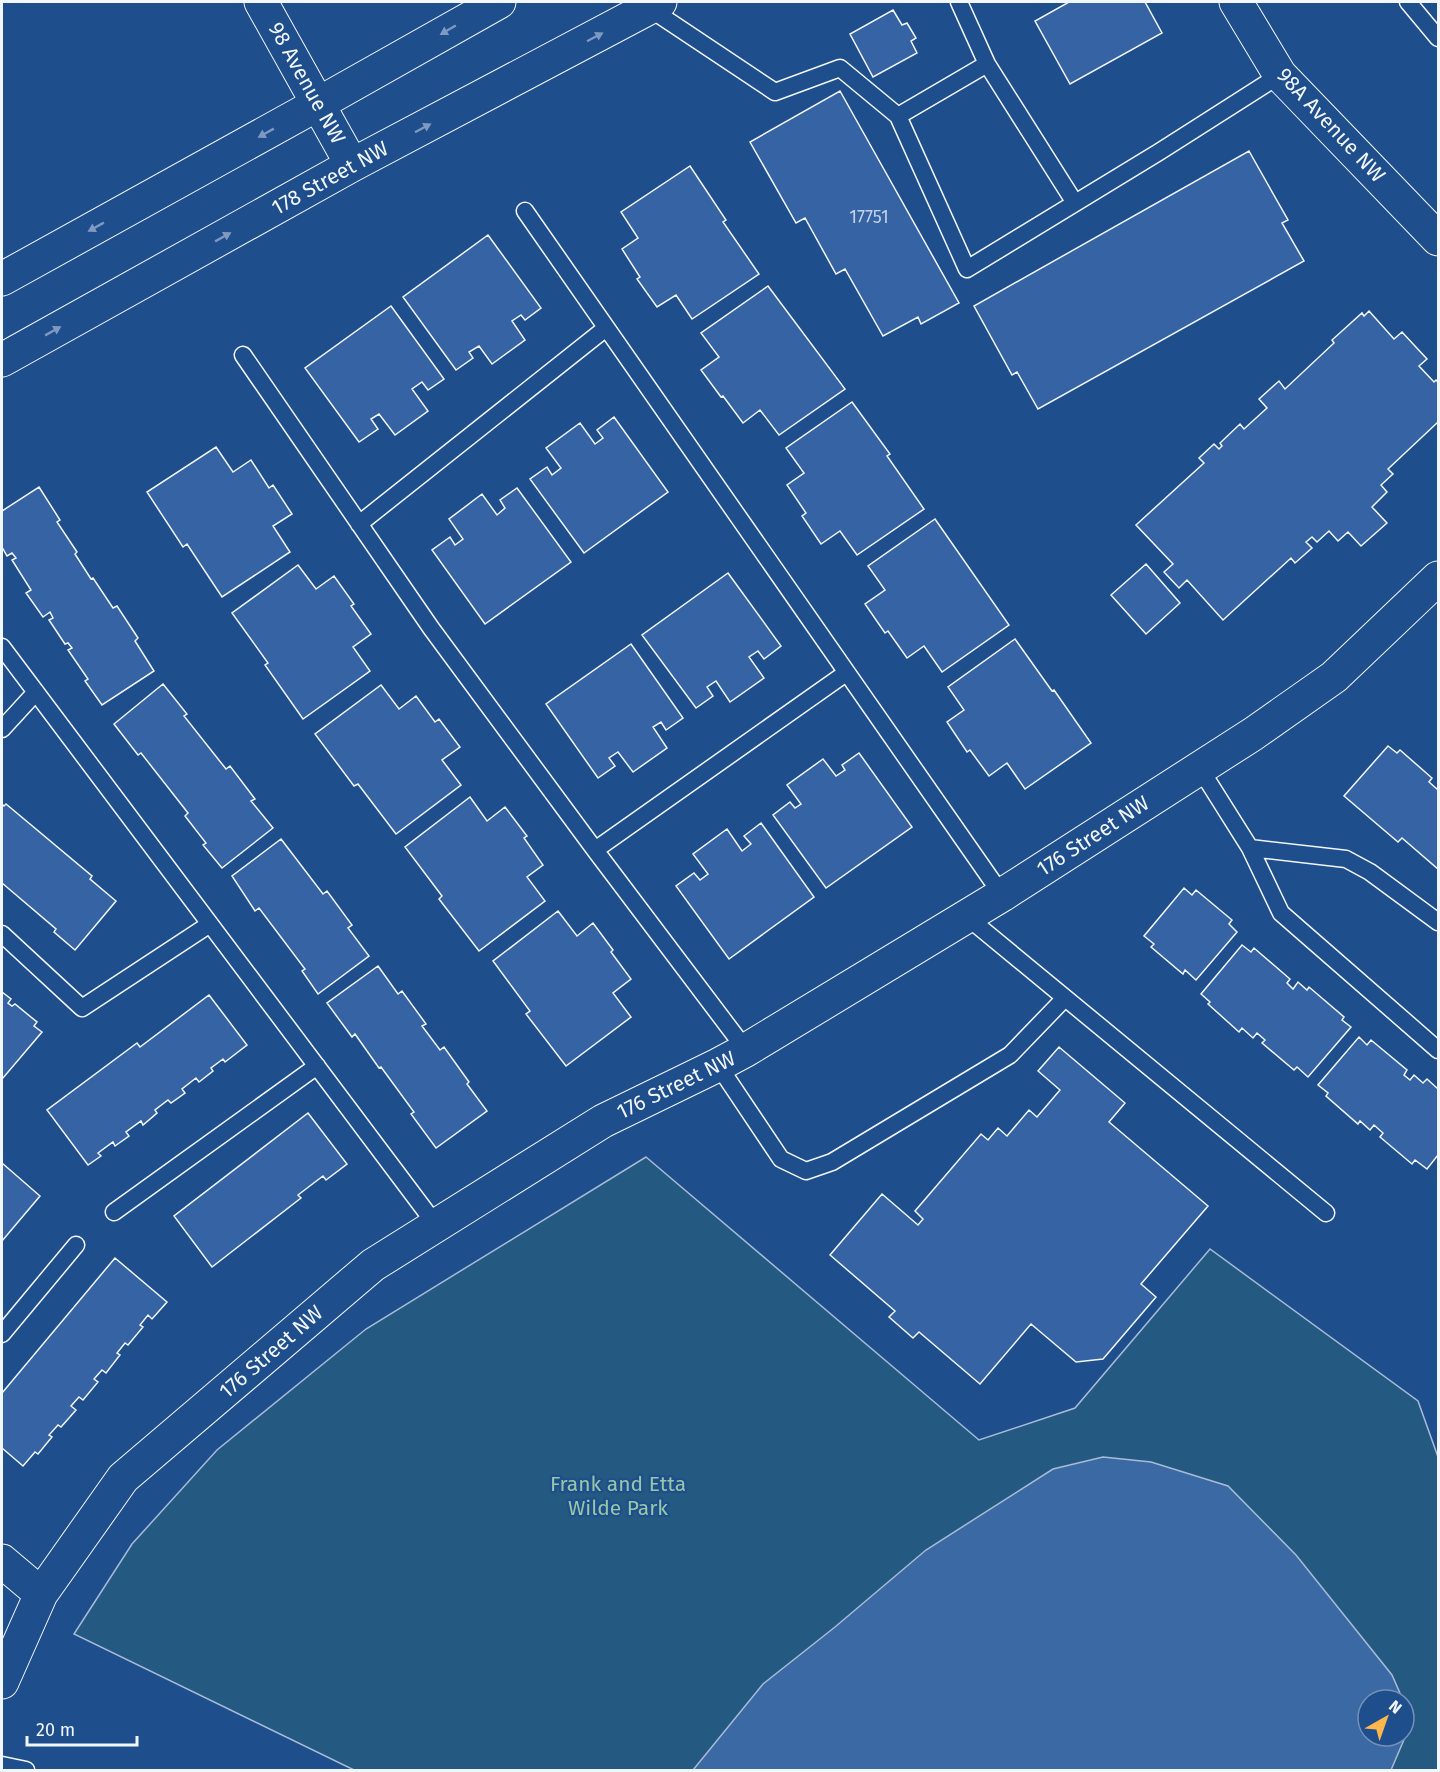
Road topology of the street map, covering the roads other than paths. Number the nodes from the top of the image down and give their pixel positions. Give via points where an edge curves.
1 (261, 2) edge
2 (499, 2) edge
3 (959, 2) edge
4 (1236, 2) edge
5 (1408, 2) edge
6 (655, 5) edge
7 (1438, 38) edge
8 (987, 64) junction
9 (1280, 75) junction
10 (318, 104) junction
11 (898, 116) junction
12 (352, 165) junction
13 (1075, 203) junction
14 (525, 211) dead end
15 (1438, 239) edge
16 (2, 279) edge
17 (606, 328) junction
18 (243, 355) dead end
19 (2, 360) edge
20 (359, 524) junction
21 (1438, 578) edge
22 (2, 647) edge
23 (846, 673) junction
24 (36, 692) junction
25 (2, 729) edge
26 (1199, 767) junction
27 (1250, 848) junction
28 (595, 850) junction
29 (1002, 895) junction
30 (966, 916) junction
31 (1438, 922) edge
32 (210, 924) junction
33 (2, 934) edge
34 (1064, 999) junction
35 (1438, 1050) edge
36 (732, 1058) junction
37 (316, 1066) junction
38 (114, 1212) dead end
39 (1326, 1213) dead end
40 (436, 1225) junction
41 (76, 1245) dead end
42 (2, 1334) edge
43 (2, 1561) edge
44 (41, 1594) junction
45 (2, 1682) edge
46 (2, 1765) edge
47 (26, 1770) edge

1 - 10 street, 98 Avenue NW
2 -> 10 street
3 - 8 lane
4 - 9 street, 98A Avenue NW
5 - 7 lane
6 - 11 lane via 775,92 840,68
12 -> 6 street, 178 Street NW
8 - 11 lane
8 - 13 lane
9 - 13 lane
9 - 15 street, 98A Avenue NW
10 - 12 street, 98 Avenue NW
10 -> 16 street
11 - 13 lane via 967,269
19 -> 12 street, 178 Street NW
14 - 17 lane
17 - 20 lane
17 - 23 lane
18 - 20 lane
20 - 28 lane
21 - 26 street, 176 Street NW via 1334,677
22 - 24 lane
23 - 28 lane
23 - 29 lane
24 - 25 lane
24 - 32 lane
26 - 27 lane
26 - 29 street, 176 Street NW
27 - 31 lane via 1346,859
27 - 35 lane via 1281,913
28 - 36 lane
29 - 30 street, 176 Street NW
30 - 34 lane
30 - 36 street, 176 Street NW
32 - 33 lane via 82,1008
32 - 37 lane
34 - 36 lane via 1010,1055 832,1162 806,1170 781,1159
34 - 39 lane
36 - 40 street, 176 Street NW via 603,1121
37 - 38 lane
37 - 40 lane
40 - 44 street, 176 Street NW via 373,1264 123,1479
41 - 42 lane
43 - 44 street
44 - 45 street, 176 Street NW
46 - 47 lane

